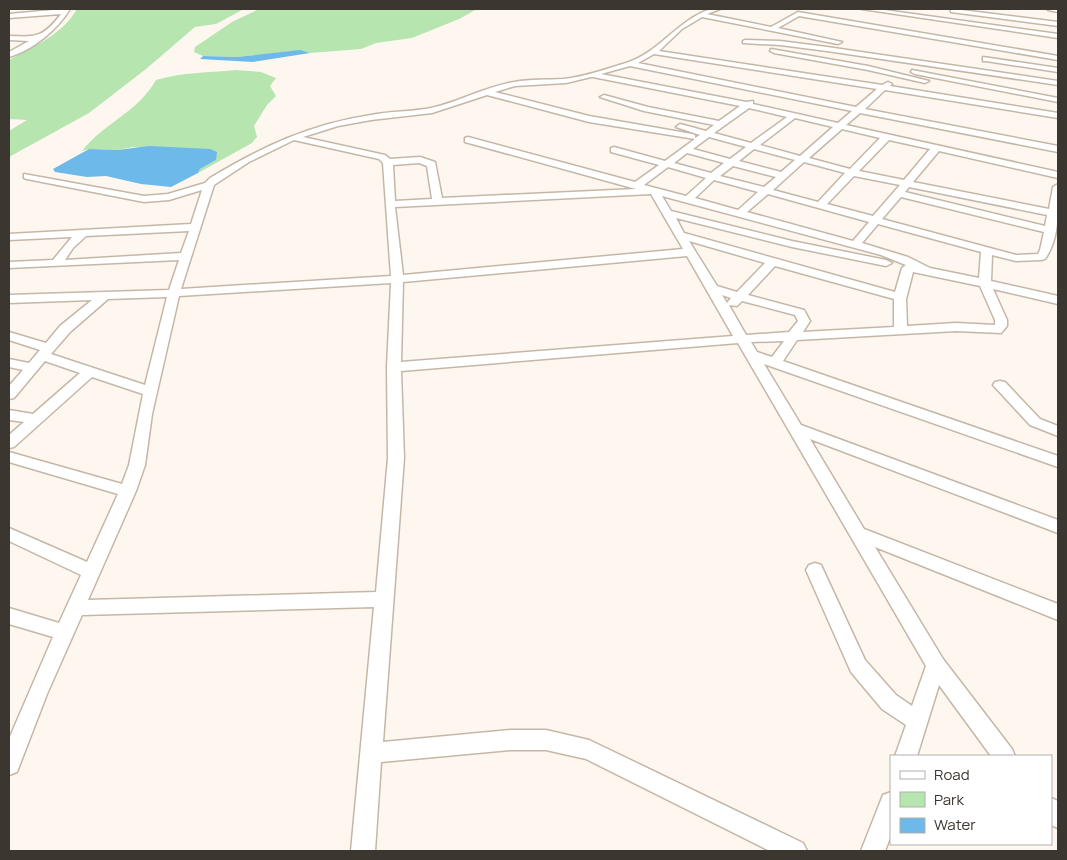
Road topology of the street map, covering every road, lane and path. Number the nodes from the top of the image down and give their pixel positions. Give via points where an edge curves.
1 (717, 9) edge
2 (865, 9) edge
3 (1050, 9) edge
4 (66, 10) edge
5 (947, 10) edge
6 (1058, 10) edge
7 (795, 11) edge
8 (700, 15) junction
9 (9, 16) edge
10 (832, 20) junction
11 (48, 24) dead end
12 (58, 24) junction
13 (1058, 24) edge
14 (769, 28) junction
15 (1003, 28) junction
16 (812, 31) junction
17 (1057, 35) edge
18 (9, 38) edge
19 (35, 39) junction
20 (744, 42) junction
21 (845, 43) dead end
22 (1050, 43) dead end
23 (854, 45) dead end
24 (771, 50) junction
25 (654, 52) junction
26 (11, 53) edge
27 (1030, 55) junction
28 (873, 56) junction
29 (1058, 58) edge
30 (986, 59) dead end
31 (865, 62) junction
32 (630, 64) junction
33 (1022, 65) junction
34 (749, 68) junction
35 (656, 69) junction
36 (1058, 70) edge
37 (966, 71) junction
38 (901, 73) junction
39 (590, 74) junction
40 (996, 75) junction
41 (797, 82) junction
42 (632, 83) junction
43 (967, 83) junction
44 (1058, 83) edge
45 (623, 87) dead end
46 (882, 89) junction
47 (614, 92) dead end
48 (488, 93) junction
49 (768, 93) junction
50 (788, 97) junction
51 (1058, 100) edge
52 (746, 105) junction
53 (990, 105) junction
54 (859, 110) junction
55 (1058, 115) edge
56 (793, 116) junction
57 (720, 124) junction
58 (840, 126) junction
59 (680, 127) dead end
60 (704, 136) junction
61 (294, 137) junction
62 (886, 137) junction
63 (468, 140) dead end
64 (755, 146) junction
65 (936, 148) junction
66 (1058, 149) edge
67 (614, 150) dead end
68 (686, 150) junction
69 (802, 159) junction
70 (388, 162) junction
71 (732, 162) junction
72 (665, 165) junction
73 (851, 172) junction
74 (1058, 175) edge
75 (27, 176) dead end
76 (782, 176) junction
77 (712, 177) junction
78 (906, 183) junction
79 (209, 185) junction
80 (636, 186) junction
81 (1058, 187) edge
82 (654, 191) junction
83 (765, 191) junction
84 (898, 194) junction
85 (687, 200) junction
86 (437, 201) junction
87 (390, 204) junction
88 (819, 206) junction
89 (668, 213) junction
90 (739, 214) junction
91 (1056, 214) edge
92 (875, 221) junction
93 (196, 226) junction
94 (1050, 231) junction
95 (82, 234) junction
96 (680, 235) junction
97 (9, 237) edge
98 (855, 245) junction
99 (987, 250) junction
100 (690, 252) junction
101 (186, 256) junction
102 (772, 262) junction
103 (56, 264) junction
104 (9, 266) edge
105 (908, 268) junction
106 (926, 271) junction
107 (397, 279) junction
108 (986, 283) junction
109 (713, 289) junction
110 (174, 293) junction
111 (738, 295) junction
112 (105, 296) junction
113 (899, 297) junction
114 (9, 299) edge
115 (1058, 300) edge
116 (726, 313) junction
117 (901, 330) junction
118 (9, 336) edge
119 (792, 337) junction
120 (742, 339) junction
121 (46, 352) junction
122 (752, 355) junction
123 (9, 363) edge
124 (774, 364) junction
125 (394, 367) junction
126 (33, 368) junction
127 (90, 372) junction
128 (1000, 385) dead end
129 (150, 392) junction
130 (9, 394) edge
131 (9, 414) edge
132 (36, 419) junction
133 (795, 428) junction
134 (1058, 431) edge
135 (9, 443) edge
136 (9, 457) edge
137 (1058, 462) edge
138 (128, 491) junction
139 (1058, 527) edge
140 (857, 533) junction
141 (9, 534) edge
142 (815, 570) dead end
143 (91, 572) junction
144 (384, 598) junction
145 (75, 608) junction
146 (1058, 612) edge
147 (9, 616) edge
148 (64, 633) junction
149 (936, 666) junction
150 (918, 721) junction
151 (372, 753) junction
152 (906, 755) edge
153 (1003, 755) edge
154 (9, 765) edge
155 (890, 807) edge
156 (881, 842) edge
157 (363, 851) edge
158 (796, 851) edge

1 - 8 street
2 - 15 street
3 - 6 street
4 - 9 street
4 - 12 street
5 - 13 street
7 - 10 street
7 - 14 street
8 - 14 street
8 - 25 street
10 - 16 street
10 - 27 street via 992,44
11 - 12 street
12 - 19 street
14 - 16 street
14 - 20 street via 750,35
15 - 17 street
15 - 22 street via 998,35
16 - 21 street
18 - 19 street
19 - 26 street
20 - 24 street
20 - 24 street
23 - 40 street
24 - 28 street
24 - 31 street
24 - 34 street
24 - 38 street
25 - 32 street
25 - 34 street
27 - 29 street
27 - 33 street
28 - 31 street
28 - 37 street
30 - 33 street
31 - 38 street
32 - 35 street
32 - 39 street
33 - 36 street
34 - 41 street
35 - 42 street
35 - 49 street
37 - 40 street
37 - 43 street
38 - 43 street
38 - 46 street
38 - 53 street via 980,94 988,99
39 - 42 street
39 - 48 street via 566,81 514,84
40 - 44 street
41 - 46 street
41 - 50 street
42 - 45 street
42 - 52 street
43 - 51 street
46 - 53 street
46 - 54 street
47 - 57 street via 604,97
48 - 60 street via 590,119
48 - 61 street via 432,110 356,120
49 - 50 street
49 - 52 street
50 - 54 street
52 - 56 street
52 - 57 street
53 - 55 street
54 - 58 street
54 - 66 street
56 - 58 street
56 - 64 street
57 - 60 street
58 - 62 street
58 - 69 street
59 - 60 street
60 - 64 street
60 - 68 street
61 - 70 street via 376,155
61 - 79 street via 246,160
62 - 65 street
62 - 73 street
63 - 80 street
64 - 69 street
64 - 71 street
65 - 74 street
65 - 78 street
67 - 72 street
68 - 71 street
68 - 72 street
69 - 73 street
69 - 76 street
70 - 86 street via 420,160 432,164
70 - 87 street
71 - 76 street
71 - 77 street
72 - 77 street
72 - 80 street
73 - 78 street
73 - 88 street
75 - 79 street via 144,199
76 - 83 street
77 - 83 street
77 - 85 street
78 - 84 street
78 - 91 street
79 - 93 street
80 - 82 street
81 - 91 street
82 - 85 street
82 - 86 street
82 - 89 street
83 - 88 street
83 - 90 street
84 - 92 street
84 - 94 street
85 - 90 street
86 - 87 street
87 - 107 street
88 - 92 street
89 - 96 street
89 - 105 street via 792,244
90 - 98 street
91 - 94 street
92 - 98 street
92 - 99 street
93 - 95 street
93 - 101 street
94 - 99 street via 1041,257 1016,258
95 - 97 street
95 - 103 street
96 - 100 street
96 - 102 street
98 - 106 street via 904,259
99 - 108 street
100 - 107 street
100 - 109 street
101 - 103 street
101 - 110 street
102 - 111 street
102 - 113 street
103 - 104 street
105 - 106 street
105 - 113 street
106 - 108 street
107 - 110 street
107 - 125 street
108 - 115 street
108 - 117 street via 1001,320 1001,326 996,330 970,326
109 - 111 street
109 - 116 street
110 - 112 street
110 - 129 street
111 - 116 street
111 - 119 street via 800,313 804,321
112 - 114 street
112 - 121 street via 79,316
113 - 117 street
116 - 120 street
117 - 119 street
118 - 121 street
119 - 120 street
119 - 124 street
120 - 122 street
120 - 125 street
121 - 126 street
121 - 127 street
122 - 124 street
122 - 133 street
123 - 126 street
124 - 137 street
125 - 144 street via 396,458
126 - 130 street
127 - 129 street
127 - 132 street
128 - 134 street via 1035,422
129 - 138 street via 137,465
131 - 132 street
132 - 135 street
133 - 139 street
133 - 140 street
136 - 138 street
138 - 143 street
140 - 146 street
140 - 149 street
141 - 143 street
142 - 150 street via 858,666 889,702
143 - 145 street
144 - 145 street
144 - 151 street
145 - 148 street
147 - 148 street
148 - 154 street
149 - 150 street
149 - 153 street
150 - 152 street
151 - 157 street
151 - 158 street via 511,740 546,740 589,750
155 - 156 street

